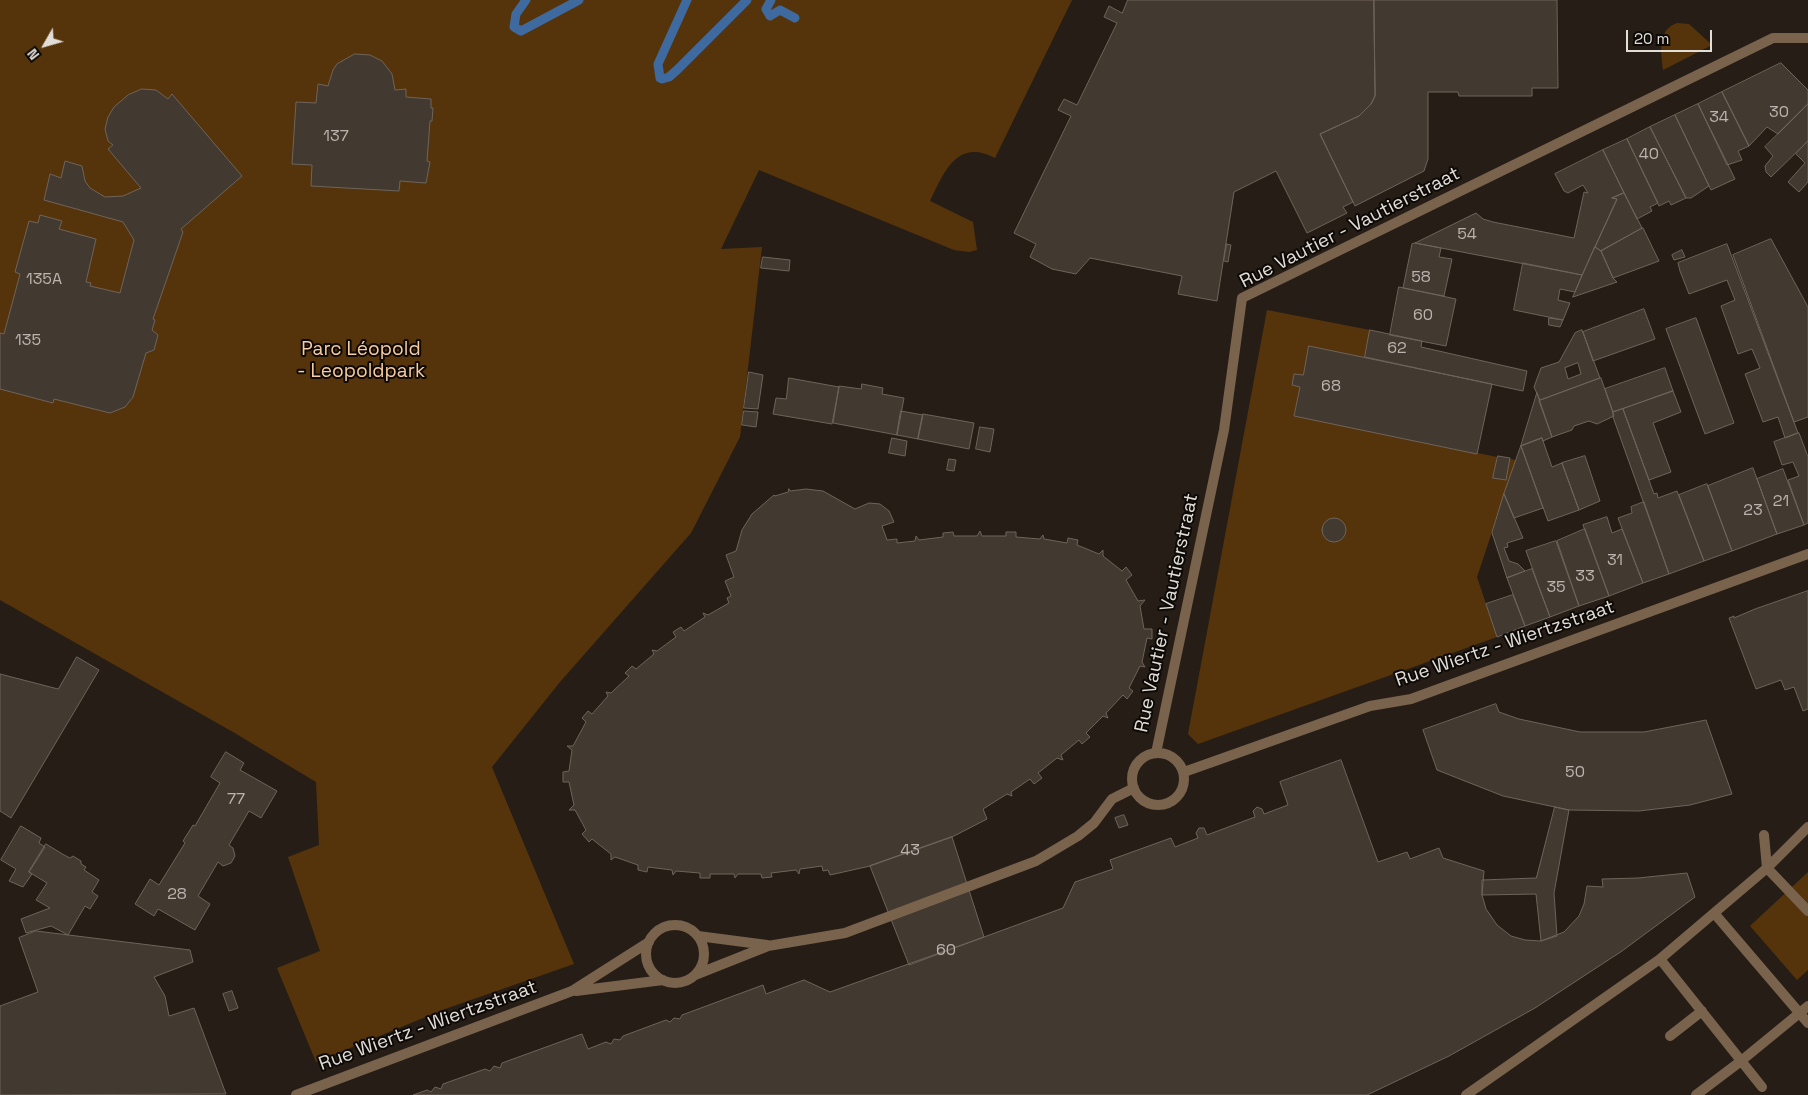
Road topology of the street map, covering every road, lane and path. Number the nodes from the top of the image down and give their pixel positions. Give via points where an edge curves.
1 (1808, 38) edge
2 (1808, 554) edge
3 (1156, 753) junction
4 (1184, 772) junction
5 (1134, 788) junction
6 (1808, 827) edge
7 (1764, 834) dead end
8 (1767, 868) junction
9 (1808, 911) edge
10 (1714, 913) junction
11 (698, 936) junction
12 (649, 942) junction
13 (768, 946) junction
14 (1660, 959) junction
15 (695, 975) junction
16 (664, 980) junction
17 (572, 991) junction
18 (1808, 1006) edge
19 (1702, 1011) junction
20 (1800, 1014) junction
21 (1808, 1023) edge
22 (1670, 1036) dead end
23 (1742, 1061) junction
24 (1762, 1087) dead end
25 (300, 1094) edge
26 (1466, 1095) edge
27 (1696, 1095) edge

1 - 3 street, Rue Vautier - Vautierstraat via 1773,38 1242,298 1224,430
2 - 4 street, Rue Wiertz - Wiertzstraat via 1412,699 1370,706
3 - 4 street via 1173,758
3 - 5 street via 1138,762 1133,775
4 - 5 street via 1183,790 1171,803 1153,805 1138,796
5 - 13 street, Rue Wiertz - Wiertzstraat via 1112,799 1094,823 1078,836 1036,861 845,933
6 - 8 street
7 - 8 street
8 - 9 street
8 - 10 street
10 - 14 street
10 - 20 street
11 - 12 street, Rue Wiertz - Wiertzstraat via 684,926 667,926 653,935
11 - 13 street, Rue Wiertz - Wiertzstraat
11 - 15 street via 704,956
12 - 16 street via 647,960 656,975
12 - 17 street, Rue Wiertz - Wiertzstraat
13 - 15 street, Rue Wiertz - Wiertzstraat
14 - 19 street
14 - 26 street
15 - 16 street, Rue Wiertz - Wiertzstraat via 685,981
16 - 17 street, Rue Wiertz - Wiertzstraat
17 - 25 street, Rue Wiertz - Wiertzstraat
18 - 20 street
19 - 22 street
19 - 23 street
20 - 21 street
20 - 23 street
23 - 24 street
23 - 27 street

